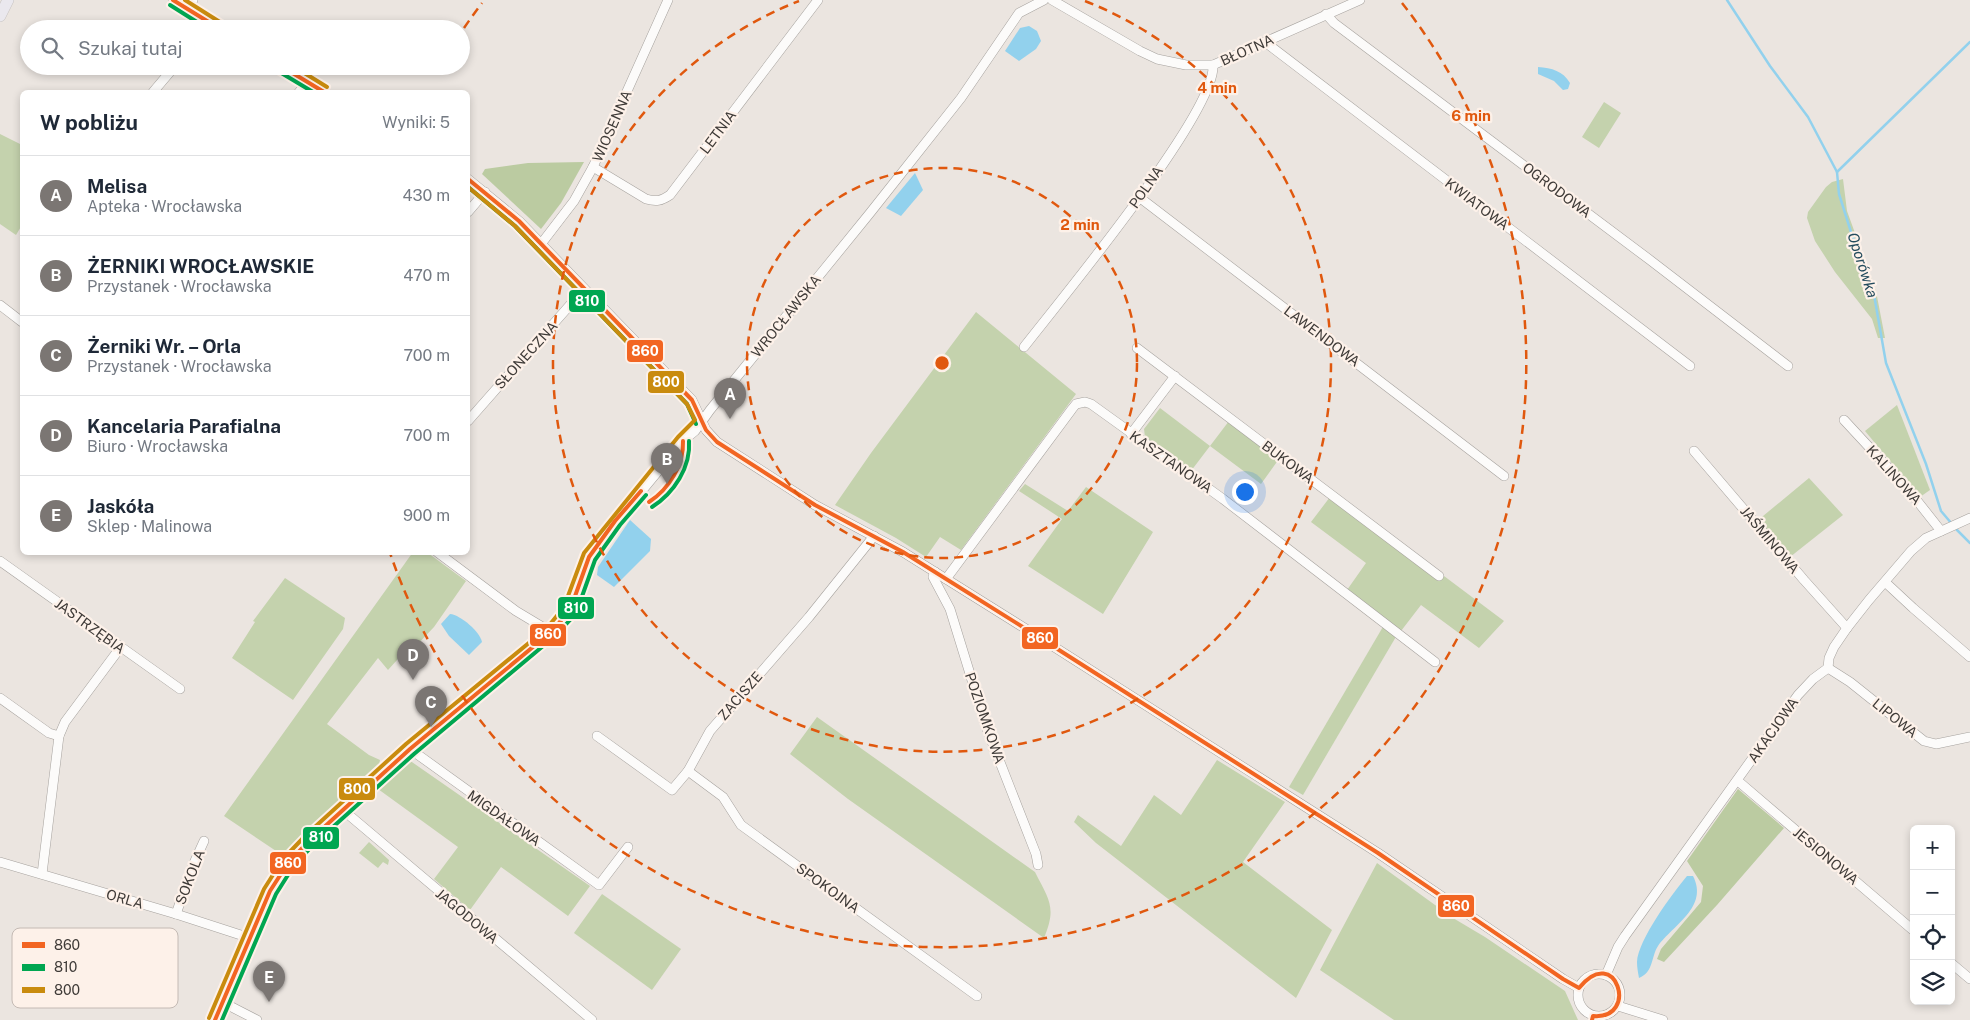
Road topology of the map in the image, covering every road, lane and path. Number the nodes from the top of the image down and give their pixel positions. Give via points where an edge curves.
1 (8, 0) edge
2 (173, 0) edge
3 (193, 0) edge
4 (668, 0) edge
5 (818, 0) edge
6 (1044, 0) edge
7 (1052, 0) edge
8 (1355, 1) edge
9 (1028, 3) edge
10 (188, 9) junction
11 (1326, 14) junction
12 (0, 16) edge
13 (201, 20) edge
14 (1265, 42) junction
15 (1213, 65) junction
16 (167, 75) edge
17 (295, 75) edge
18 (308, 83) junction
19 (155, 90) edge
20 (301, 90) edge
21 (320, 90) edge
22 (594, 167) junction
23 (470, 181) edge
24 (485, 192) junction
25 (1139, 197) junction
26 (470, 210) edge
27 (541, 244) junction
28 (584, 289) junction
29 (0, 305) edge
30 (20, 320) edge
31 (1024, 347) dead end
32 (1138, 348) dead end
33 (1690, 366) dead end
34 (1788, 366) dead end
35 (1175, 376) junction
36 (470, 419) edge
37 (1844, 420) dead end
38 (702, 421) junction
39 (1131, 434) junction
40 (1694, 451) dead end
41 (1504, 476) dead end
42 (1970, 518) edge
43 (1949, 528) junction
44 (874, 536) junction
45 (441, 555) edge
46 (0, 561) edge
47 (935, 572) junction
48 (1439, 576) dead end
49 (946, 578) junction
50 (1885, 582) junction
51 (1847, 628) junction
52 (551, 632) junction
53 (120, 648) junction
54 (1970, 657) edge
55 (1436, 662) dead end
56 (1828, 668) junction
57 (180, 689) dead end
58 (0, 698) edge
59 (59, 736) junction
60 (597, 736) dead end
61 (1970, 737) edge
62 (410, 749) junction
63 (688, 771) junction
64 (1738, 781) junction
65 (343, 810) junction
66 (204, 841) dead end
67 (628, 847) dead end
68 (0, 862) edge
69 (1038, 865) dead end
70 (42, 874) junction
71 (176, 914) junction
72 (1910, 928) edge
73 (250, 938) junction
74 (1955, 966) edge
75 (1606, 975) junction
76 (1970, 979) edge
77 (1579, 988) junction
78 (977, 996) dead end
79 (222, 1002) junction
80 (1618, 1006) junction
81 (1592, 1018) edge
82 (215, 1020) edge
83 (257, 1020) edge
84 (592, 1020) edge
85 (1663, 1020) edge

1 - 12 main road
2 - 10 street
3 - 10 street
4 - 22 street, WIOSENNA
5 - 22 street, LETNIA via 670,195 654,202
6 - 9 street, WROCŁAWSKA
7 - 15 street, BŁOTNA via 1157,59 1186,65
8 - 11 street, BŁOTNA
9 - 38 street, WROCŁAWSKA via 961,98
10 - 13 street
11 - 14 street, BŁOTNA
11 - 34 street, OGRODOWA
14 - 15 street, BŁOTNA
14 - 33 street, KWIATOWA
15 - 25 street, POLNA via 1214,73 1201,102
16 - 19 street
17 - 18 street
18 - 20 street
18 - 21 street
22 - 27 street, WIOSENNA via 574,201
23 - 24 street
24 - 26 street
24 - 27 street
25 - 31 street, POLNA
25 - 41 street, LAWENDOWA
27 - 28 street
28 - 36 street, SŁONECZNA
28 - 38 street via 692,400
29 - 30 street
32 - 35 street, BUKOWA
35 - 39 street
35 - 48 street, BUKOWA
37 - 43 street, KALINOWA
38 - 44 street via 711,438 815,505
38 - 52 street, WROCŁAWSKA via 602,538 590,557 566,616
39 - 49 street, KASZTANOWA via 1091,404 1076,404
39 - 55 street, KASZTANOWA via 1223,499
40 - 51 street, JAŚMINOWA
42 - 43 street
43 - 50 street via 1926,538
44 - 47 street
44 - 63 street, ZACISZE via 710,731
45 - 52 street via 516,611
46 - 53 street, JASTRZĘBIA
47 - 49 street
47 - 69 street, POZIOMKOWA via 933,577 950,609 987,730
49 - 77 street via 1378,853
50 - 51 street
50 - 54 street
51 - 56 street via 1834,647
52 - 62 street, WROCŁAWSKA
53 - 57 street, JASTRZĘBIA
53 - 59 street via 65,722
56 - 61 street, LIPOWA via 1924,741 1936,744
56 - 64 street, AKACJOWA via 1798,696
58 - 59 street via 49,733
59 - 70 street
60 - 63 street, ZACISZE via 672,790
62 - 65 street, WROCŁAWSKA
62 - 67 street, MIGDAŁOWA via 598,885
63 - 78 street, SPOKOJNA via 723,797 741,825
64 - 72 street, JESIONOWA
64 - 75 street, AKACJOWA via 1622,941
65 - 73 street, WROCŁAWSKA via 288,863 270,891
65 - 84 street, JAGODOWA
66 - 71 street, SOKOLA
68 - 70 street, ORLA
70 - 71 street, ORLA
71 - 73 street, ORLA
73 - 79 street, WROCŁAWSKA
74 - 76 street
75 - 77 street via 1588,977
75 - 80 street via 1620,990
77 - 81 street via 1580,1006
79 - 82 street, WROCŁAWSKA
79 - 83 street
80 - 81 street via 1603,1017
80 - 85 street

